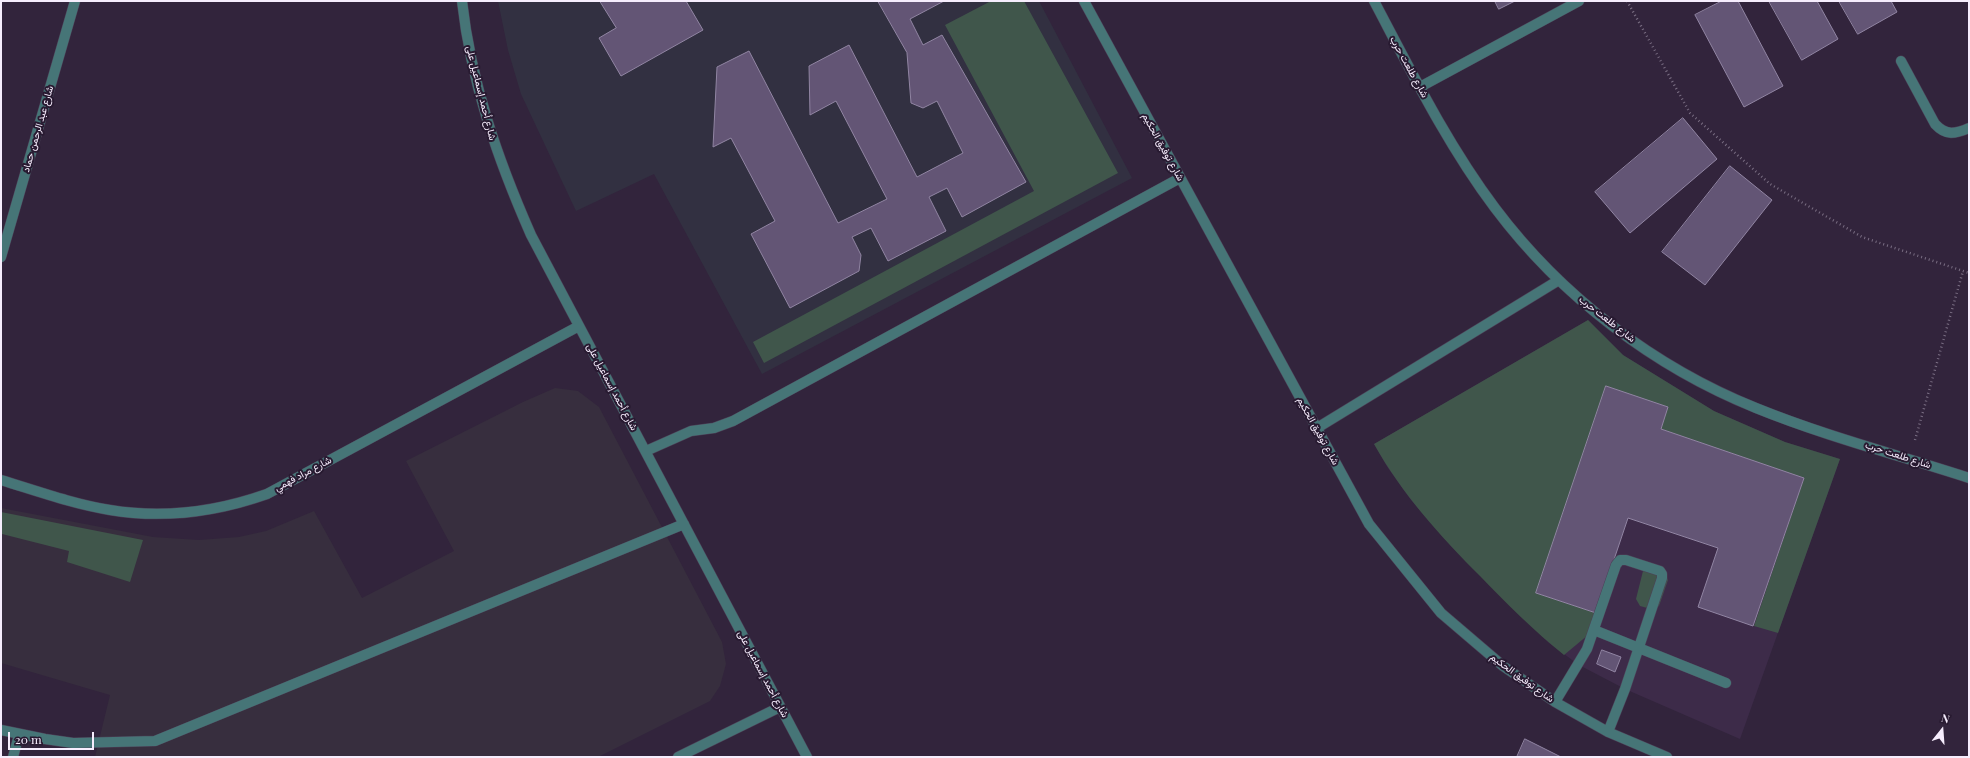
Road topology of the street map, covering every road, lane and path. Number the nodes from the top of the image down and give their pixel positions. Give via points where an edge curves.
1 (75, 1) edge
2 (462, 1) edge
3 (1084, 1) edge
4 (1374, 1) edge
5 (1579, 1) edge
6 (1627, 1) edge
7 (1901, 61) dead end
8 (1420, 87) junction
9 (1969, 128) edge
10 (1180, 178) junction
11 (1, 257) edge
12 (1963, 271) junction
13 (1969, 273) edge
14 (1559, 280) junction
15 (579, 326) junction
16 (1316, 428) junction
17 (646, 451) junction
18 (1910, 459) junction
19 (1969, 478) edge
20 (1, 480) edge
21 (684, 524) junction
22 (1594, 630) junction
23 (1639, 648) junction
24 (1726, 683) dead end
25 (1555, 702) junction
26 (780, 707) junction
27 (1, 730) edge
28 (1608, 732) junction
29 (19, 735) junction
30 (13, 757) edge
31 (678, 757) edge
32 (807, 757) edge
33 (1667, 757) edge

1 - 11 street, شارع عبد الرحمن حماد
2 - 15 street, شارع أحمد إسماعيل على via 474,73 488,129 531,235
3 - 10 street, شارع توفيق الحكيم
4 - 8 street, شارع طلعت حرب
5 - 8 street
6 - 12 path via 1690,113 1770,184 1862,237
7 - 9 street via 1935,124 1941,130 1949,134
8 - 14 street, شارع طلعت حرب via 1469,170 1496,209
10 - 16 street, شارع توفيق الحكيم
10 - 17 street via 733,421 714,428 691,431
12 - 13 path
12 - 18 path
14 - 16 street
14 - 18 street, شارع طلعت حرب via 1632,340 1671,366 1712,388 1800,424
15 - 17 street, شارع أحمد إسماعيل على
15 - 20 street, شارع مراد فهمي via 267,494 244,502 194,512 137,514 82,504
16 - 25 street, شارع توفيق الحكيم via 1369,524 1441,612 1503,666
17 - 21 street, شارع أحمد إسماعيل على
18 - 19 street, شارع طلعت حرب
21 - 26 street, شارع أحمد إسماعيل على
21 - 29 street via 155,741 73,742
22 - 23 street
22 - 23 street via 1616,565 1620,560 1660,571 1662,578
22 - 25 street via 1579,665
23 - 24 street
23 - 28 street
25 - 28 street, شارع توفيق الحكيم
26 - 31 street
26 - 32 street, شارع أحمد إسماعيل على
27 - 29 street
28 - 33 street, شارع توفيق الحكيم
29 - 30 street

